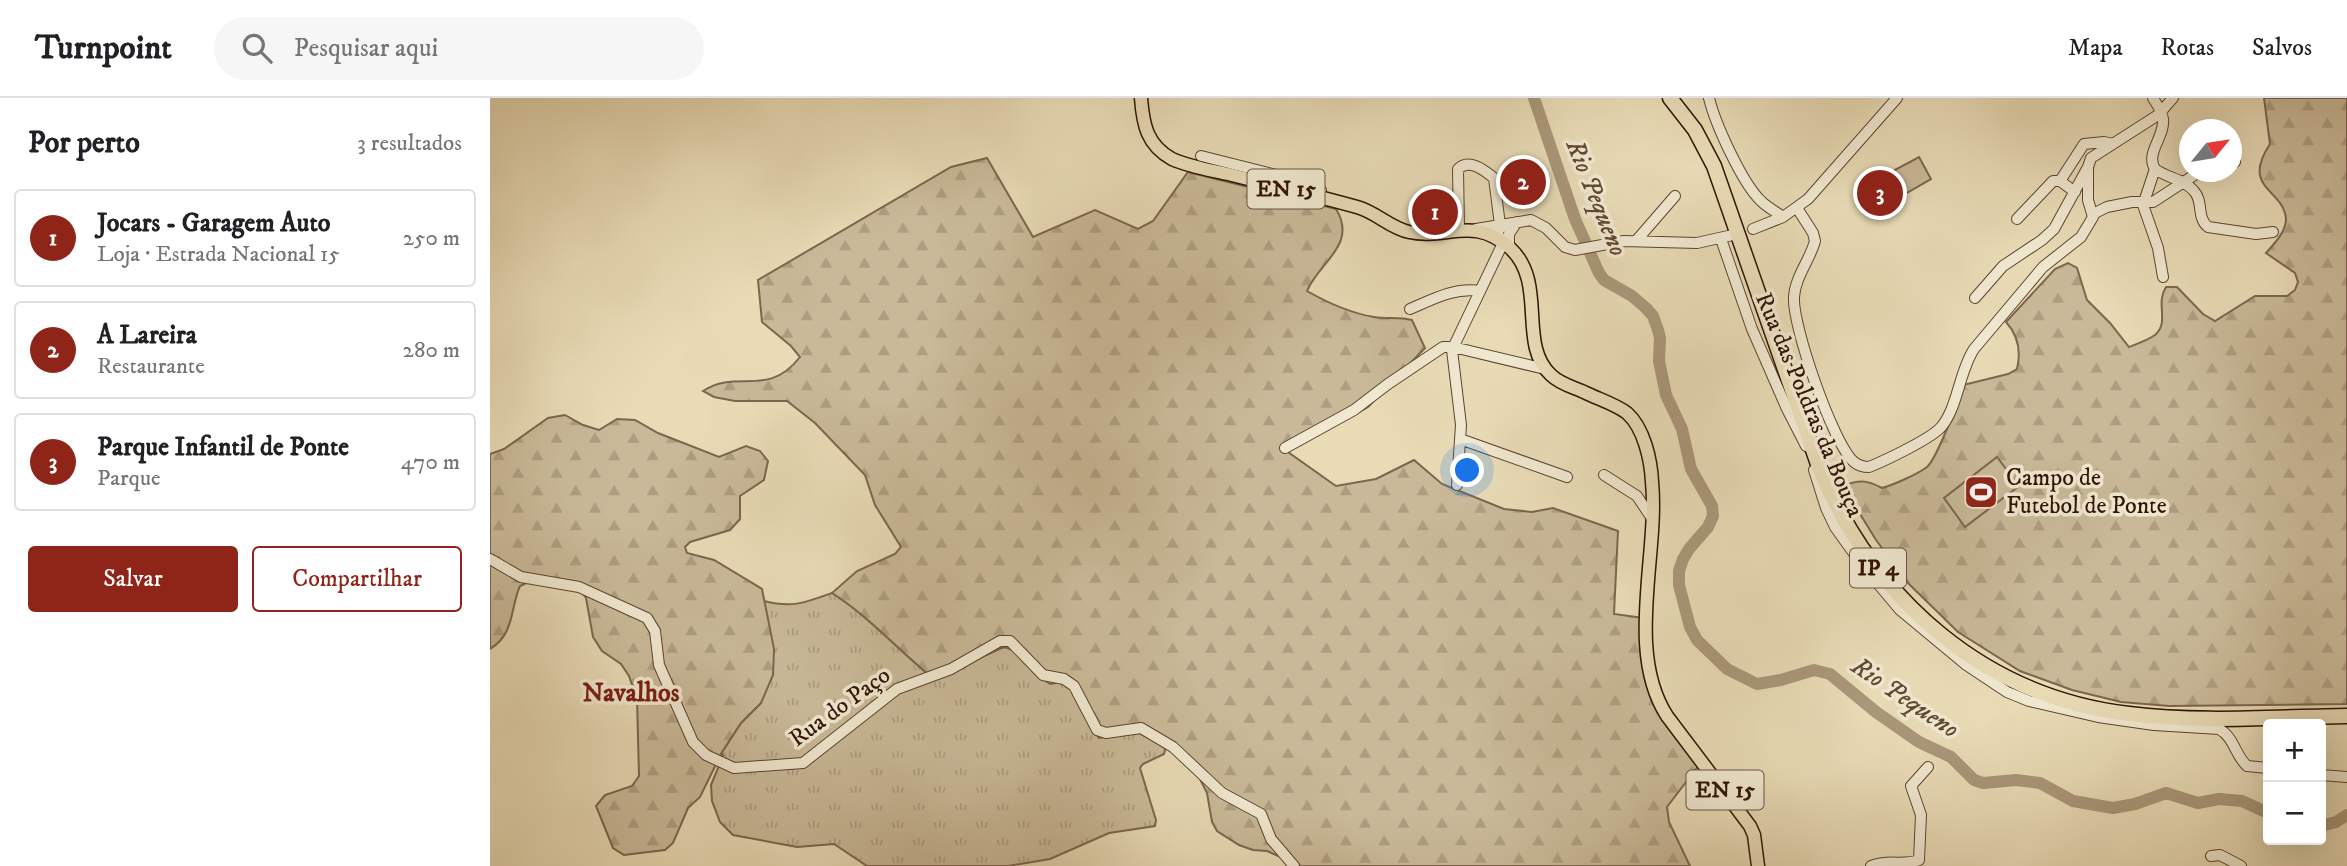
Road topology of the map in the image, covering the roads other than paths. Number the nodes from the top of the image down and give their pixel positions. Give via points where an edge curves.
1 (1141, 98) edge
2 (1670, 98) edge
3 (1679, 98) edge
4 (1709, 98) edge
5 (1897, 98) edge
6 (2153, 98) edge
7 (2173, 98) edge
8 (2161, 112) junction
9 (2113, 144) junction
10 (1201, 156) dead end
11 (2088, 167) junction
12 (2155, 169) junction
13 (2060, 181) junction
14 (2182, 183) junction
15 (2075, 192) junction
16 (1675, 197) dead end
17 (1320, 198) junction
18 (2143, 202) junction
19 (1797, 208) junction
20 (2093, 214) junction
21 (1783, 217) junction
22 (2017, 219) dead end
23 (1754, 229) dead end
24 (1464, 230) junction
25 (1505, 232) junction
26 (2273, 232) dead end
27 (1737, 234) dead end
28 (1721, 239) junction
29 (1636, 241) junction
30 (2163, 278) dead end
31 (1480, 291) junction
32 (1975, 298) dead end
33 (1410, 309) dead end
34 (1453, 347) junction
35 (1545, 369) junction
36 (1460, 439) junction
37 (1285, 447) dead end
38 (1604, 475) dead end
39 (1567, 477) dead end
40 (1457, 485) dead end
41 (1653, 520) junction
42 (490, 559) edge
43 (2347, 710) edge
44 (2347, 716) edge
45 (1928, 767) dead end
46 (2263, 768) edge
47 (2326, 775) edge
48 (2347, 777) edge
49 (2211, 856) dead end
50 (1922, 862) edge
51 (1294, 866) edge
52 (1758, 866) edge
53 (1871, 866) edge
54 (2241, 866) edge

1 - 17 main road, EN 15 via 1147,135 1167,157
2 - 44 highway, IP 4 via 1695,130 1714,166 1828,488 1875,565 1923,620 2001,675 2091,707 2149,717
3 - 43 highway, IP 4 via 1717,156 1842,498 1890,572 1928,614 1992,661 2079,697 2149,709
4 - 21 street via 1718,129 1753,192
5 - 19 street
6 - 8 street
7 - 8 street
8 - 9 street
8 - 12 street via 2163,126 2151,159
9 - 11 street via 2091,158
9 - 13 street via 2084,144
10 - 17 street via 1316,185
11 - 15 street
11 - 20 street
12 - 14 street
12 - 18 street
13 - 15 street
13 - 22 street via 2050,183
14 - 18 street via 2153,202
14 - 26 street via 2196,193 2201,219 2209,228
15 - 32 street via 2050,233 2003,266
16 - 29 street
17 - 24 main road, EN 15 via 1368,210 1408,232
18 - 20 street
18 - 30 street
19 - 20 street via 1815,242 1795,291 1795,316 1820,396 1848,454 1866,467 1940,429 1972,351 2040,270 2081,237
19 - 21 street
21 - 23 street
24 - 25 main road, EN 15
24 - 25 street via 1458,169 1474,164 1494,177
25 - 29 street via 1528,219 1572,250
25 - 31 street
25 - 35 main road via 1527,274 1536,348
27 - 28 street
28 - 29 street via 1683,244
28 - 46 street, Rua das Poldras da Bouça via 1750,325 1807,448 1830,517 1907,617 2014,696 2108,719 2219,729 2227,733 2247,766
31 - 33 street via 1452,292
31 - 34 street
34 - 35 street
34 - 36 street
34 - 37 street via 1437,350 1354,410
35 - 41 main road, EN 15 via 1631,417 1649,459
36 - 39 street
36 - 40 street
38 - 41 street via 1637,496
41 - 52 main road, EN 15 via 1646,606 1654,690 1672,723 1750,825
42 - 51 street, Rua do Paço via 521,577 579,587 647,618 655,631 659,665 693,742 706,755 734,768 803,763 897,689 951,670 1000,641 1010,641 1043,675 1074,686 1097,730 1148,731 1184,755 1222,793 1258,811 1271,839
45 - 50 street via 1911,786 1921,815
47 - 48 street
49 - 54 street via 2220,855
50 - 53 street

